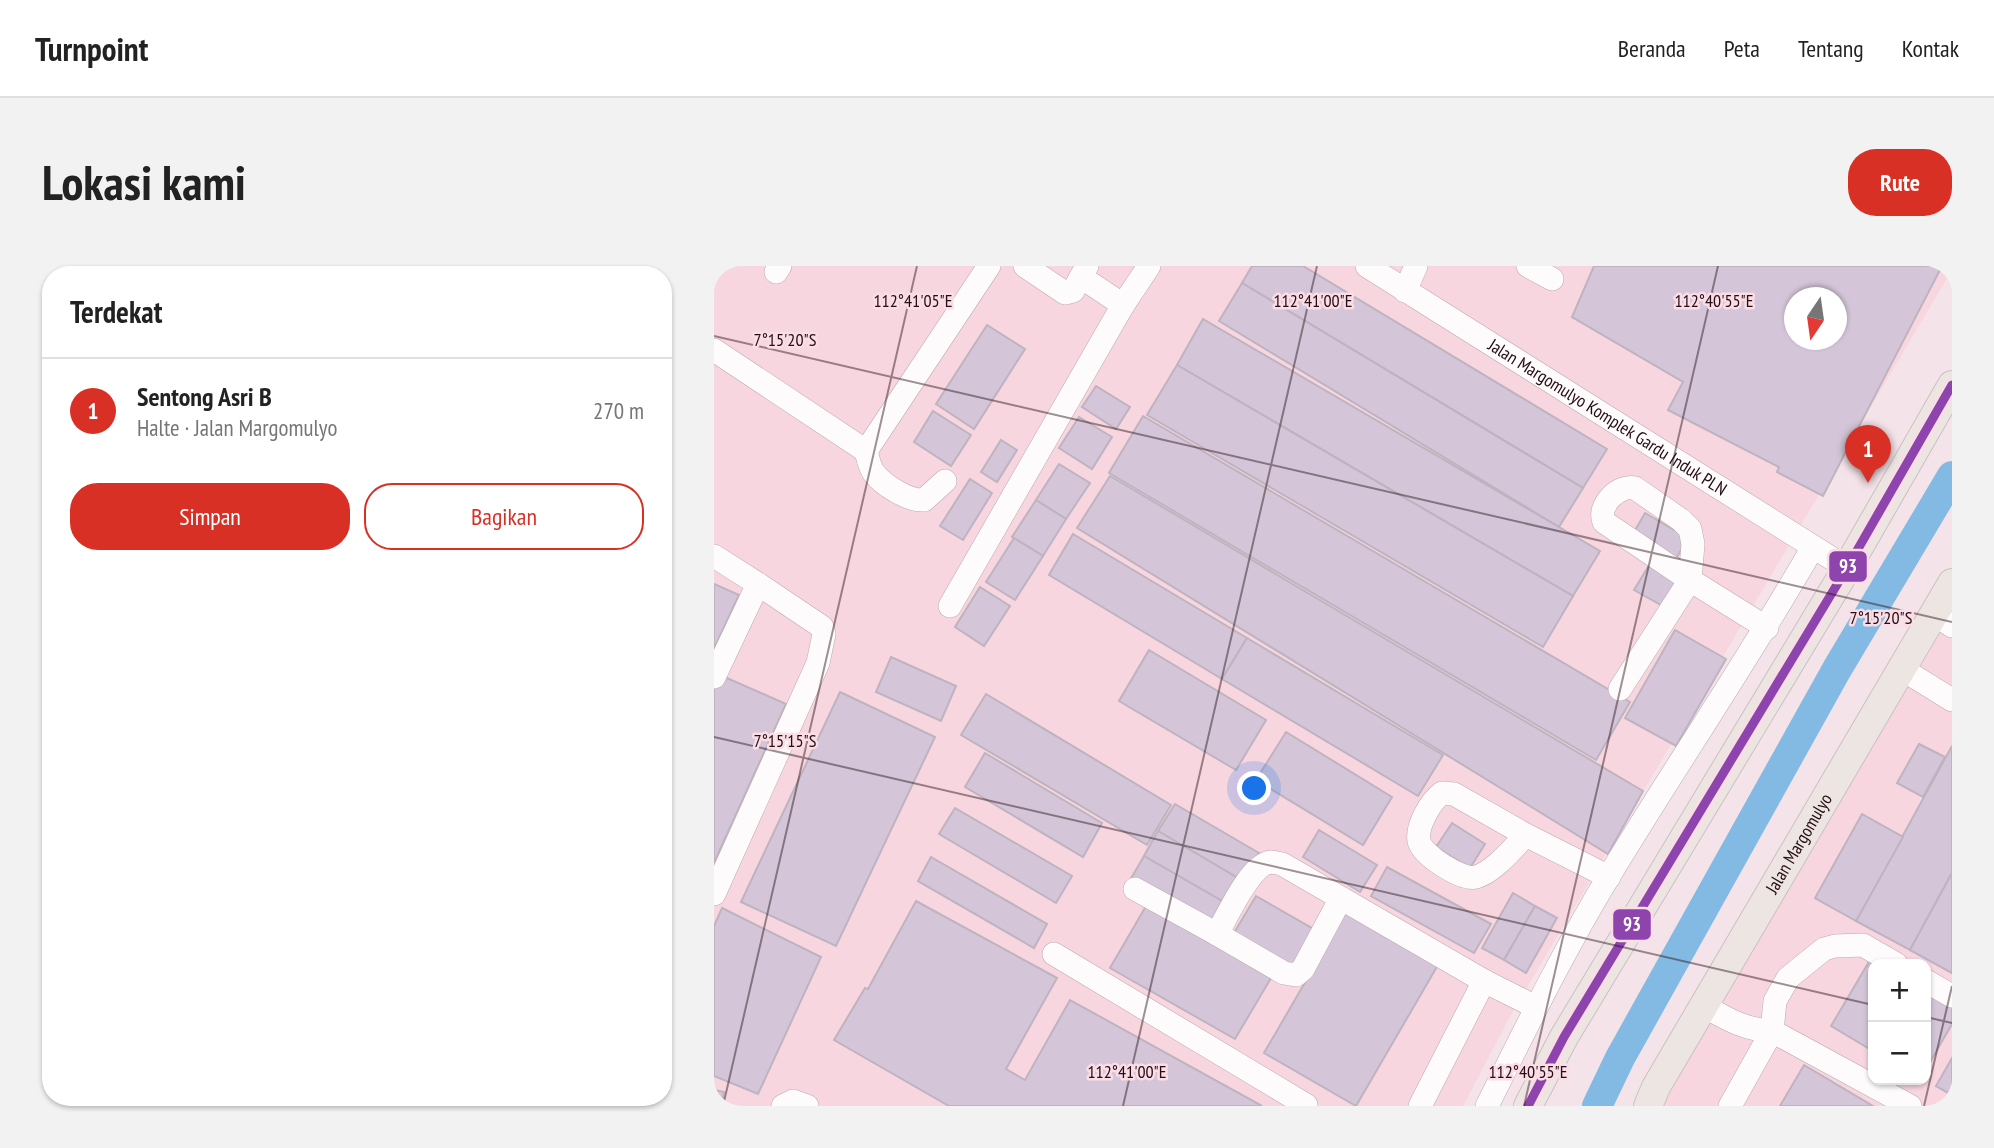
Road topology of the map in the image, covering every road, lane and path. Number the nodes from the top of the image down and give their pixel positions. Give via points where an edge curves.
1 (989, 266) edge
2 (1025, 266) edge
3 (1149, 266) edge
4 (1367, 266) edge
5 (1416, 266) edge
6 (1528, 266) edge
7 (1084, 272) edge
8 (1552, 279) dead end
9 (1405, 291) junction
10 (1123, 305) junction
11 (714, 350) edge
12 (1952, 385) edge
13 (866, 451) junction
14 (945, 481) dead end
15 (1813, 547) junction
16 (714, 556) edge
17 (1847, 568) junction
18 (1952, 583) edge
19 (758, 584) junction
20 (950, 606) dead end
21 (1943, 620) edge
22 (1767, 628) junction
23 (1902, 669) junction
24 (714, 677) edge
25 (1620, 689) dead end
26 (1952, 700) edge
27 (1526, 835) junction
28 (1609, 877) junction
29 (1135, 888) dead end
30 (714, 894) edge
31 (1341, 898) junction
32 (1217, 934) junction
33 (1054, 954) dead end
34 (1887, 959) edge
35 (1484, 981) junction
36 (1931, 984) edge
37 (1952, 996) edge
38 (1704, 1006) junction
39 (1536, 1007) junction
40 (1772, 1031) junction
41 (1306, 1105) edge
42 (783, 1106) edge
43 (807, 1106) edge
44 (1420, 1106) edge
45 (1487, 1106) edge
46 (1528, 1106) edge
47 (1648, 1106) edge
48 (1731, 1106) edge
49 (1910, 1106) edge

1 - 13 lane
2 - 7 lane via 1065,293 1073,291
3 - 10 lane
4 - 9 lane, Jalan Margomulyo Komplek Gardu Induk PLN
5 - 9 lane
6 - 8 lane
7 - 10 lane
9 - 15 lane, Jalan Margomulyo Komplek Gardu Induk PLN
10 - 20 lane
11 - 13 lane
12 - 17 main road
13 - 14 lane via 874,473 913,499 924,500
15 - 17 lane, Jalan Margomulyo Komplek Gardu Induk PLN
15 - 22 lane
16 - 19 lane
17 - 46 main road via 1564,1037
18 - 21 main road, Jalan Margomulyo
19 - 24 lane
19 - 30 lane via 822,627 823,641 818,663
21 - 23 main road, Jalan Margomulyo
22 - 25 lane via 1690,580
22 - 28 lane
23 - 26 lane
23 - 38 main road, Jalan Margomulyo
27 - 27 lane via 1454,794 1442,793 1434,799 1419,839 1424,851 1459,876 1472,878 1486,873
27 - 28 lane
28 - 39 lane
29 - 32 lane
31 - 32 lane via 1271,862 1249,879
31 - 32 lane via 1296,975 1284,973
31 - 35 lane
33 - 41 lane
34 - 40 lane via 1863,945 1824,949 1788,978 1775,1001
35 - 39 lane
35 - 44 lane
36 - 37 lane
38 - 40 lane via 1754,1030
38 - 47 main road, Jalan Margomulyo
39 - 45 lane
40 - 48 lane
40 - 49 lane
42 - 43 lane via 793,1101

